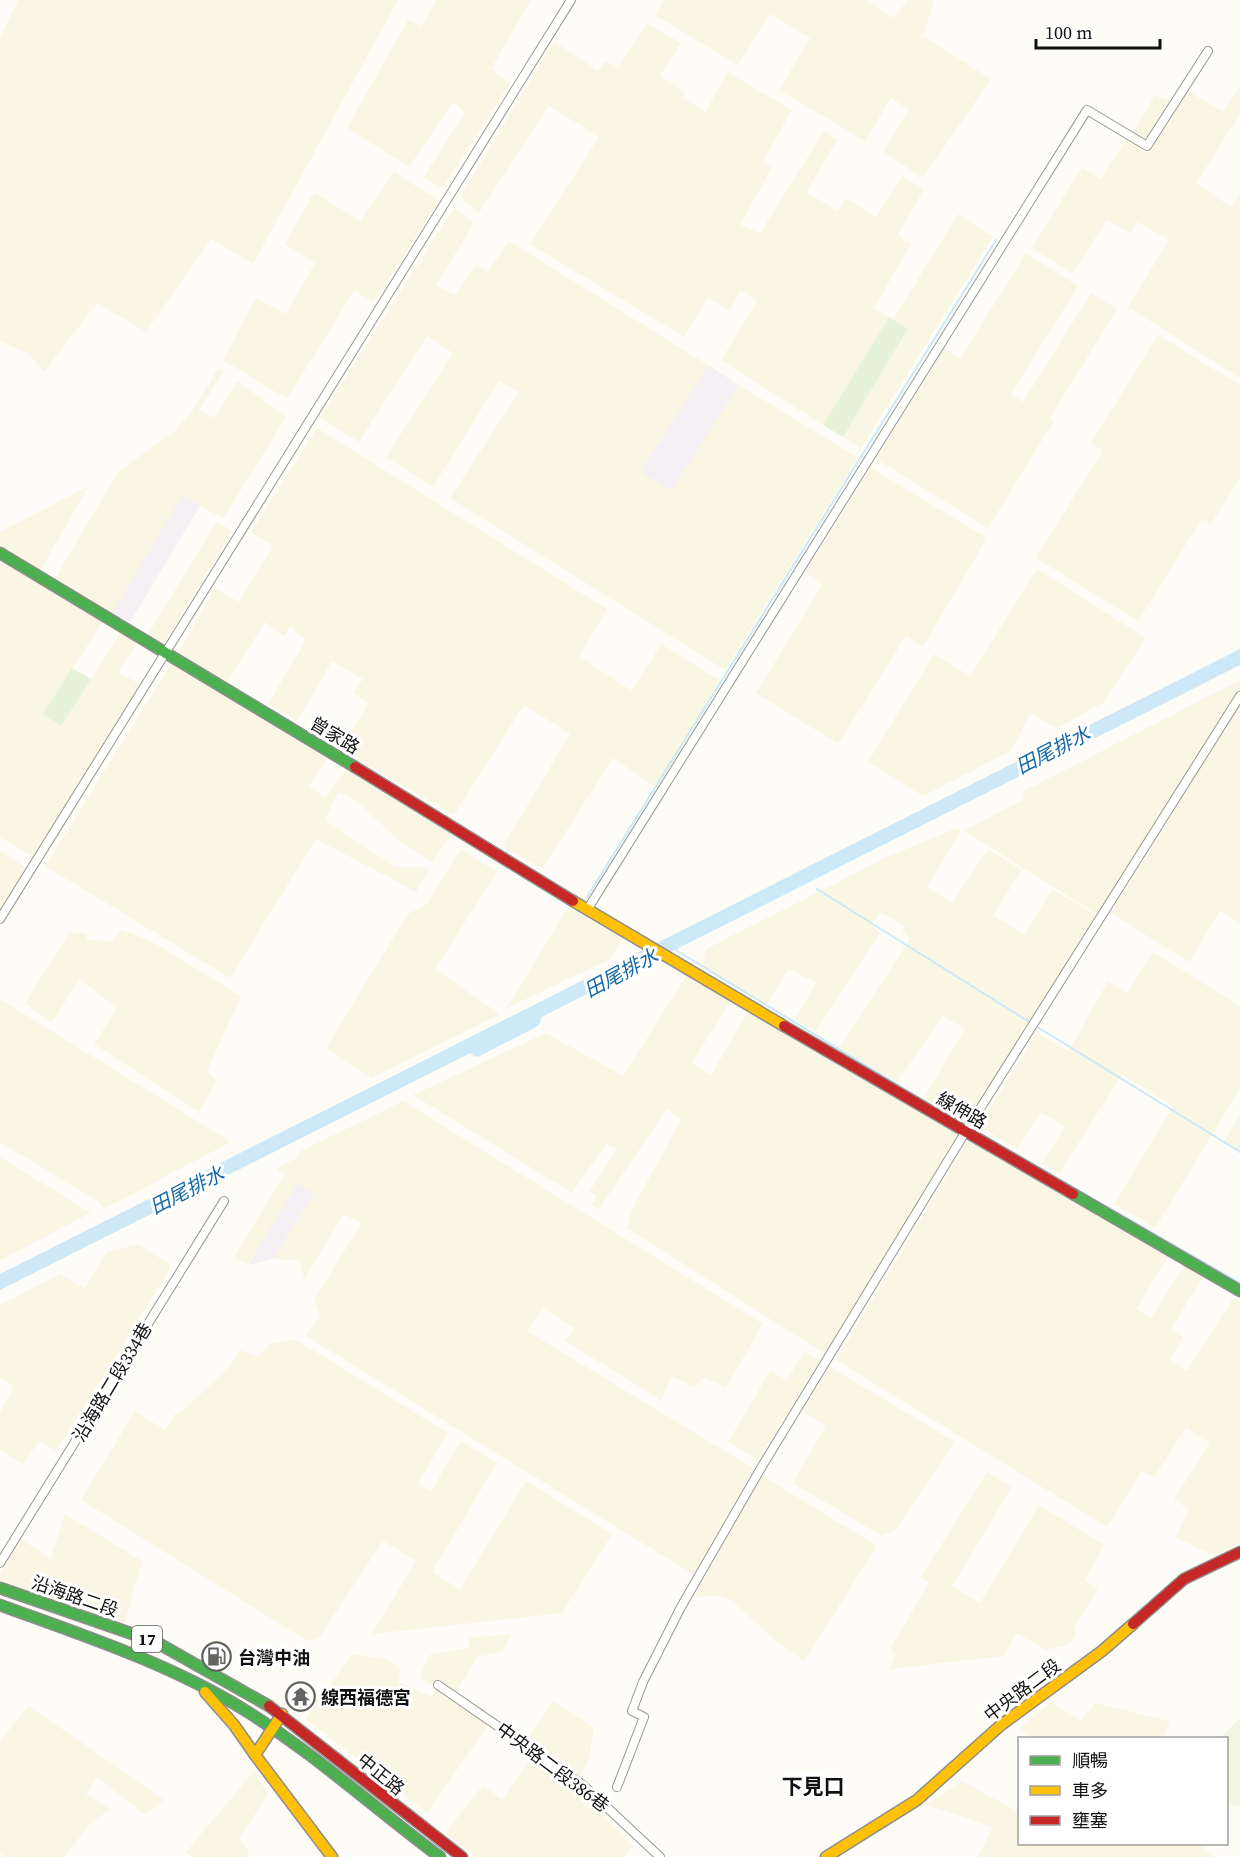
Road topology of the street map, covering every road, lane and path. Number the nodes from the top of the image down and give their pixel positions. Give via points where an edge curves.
1 (571, 0) edge
2 (1208, 51) dead end
3 (0, 553) edge
4 (166, 653) junction
5 (1240, 696) edge
6 (587, 910) junction
7 (0, 919) edge
8 (652, 948) joint
9 (966, 1131) junction
10 (224, 1201) dead end
11 (1240, 1291) edge
12 (1240, 1552) edge
13 (0, 1563) edge
14 (0, 1588) edge
15 (0, 1605) edge
16 (438, 1685) dead end
17 (200, 1687) junction
18 (282, 1714) junction
19 (273, 1728) junction
20 (255, 1755) junction
21 (617, 1786) dead end
22 (332, 1857) edge
23 (440, 1857) edge
24 (462, 1857) edge
25 (660, 1857) edge
26 (826, 1857) edge

1 - 4 street
2 - 6 street via 1147,146 1087,110
3 - 4 street, 曾家路
4 - 6 street, 曾家路
4 - 7 street
5 - 9 street
6 - 8 street, 曾家路
8 - 9 street, 線伸路
9 - 11 street, 線伸路
9 - 21 street via 681,1607 632,1711 644,1717
10 - 13 street, 沿海路二段334巷
12 - 26 street, 中央路二段 via 1184,1580 1102,1652 1001,1725 917,1800
14 - 18 street, 沿海路二段 / 17 via 156,1642
15 - 17 street, 沿海路二段 / 17 via 128,1652
16 - 25 street, 中央路二段386巷 via 583,1785
17 - 19 street, 沿海路二段 / 17
17 - 20 street
18 - 19 street
18 - 24 street, 中正路 / 17
19 - 20 street
19 - 23 street, 中正路 / 17 via 382,1816
20 - 22 street

